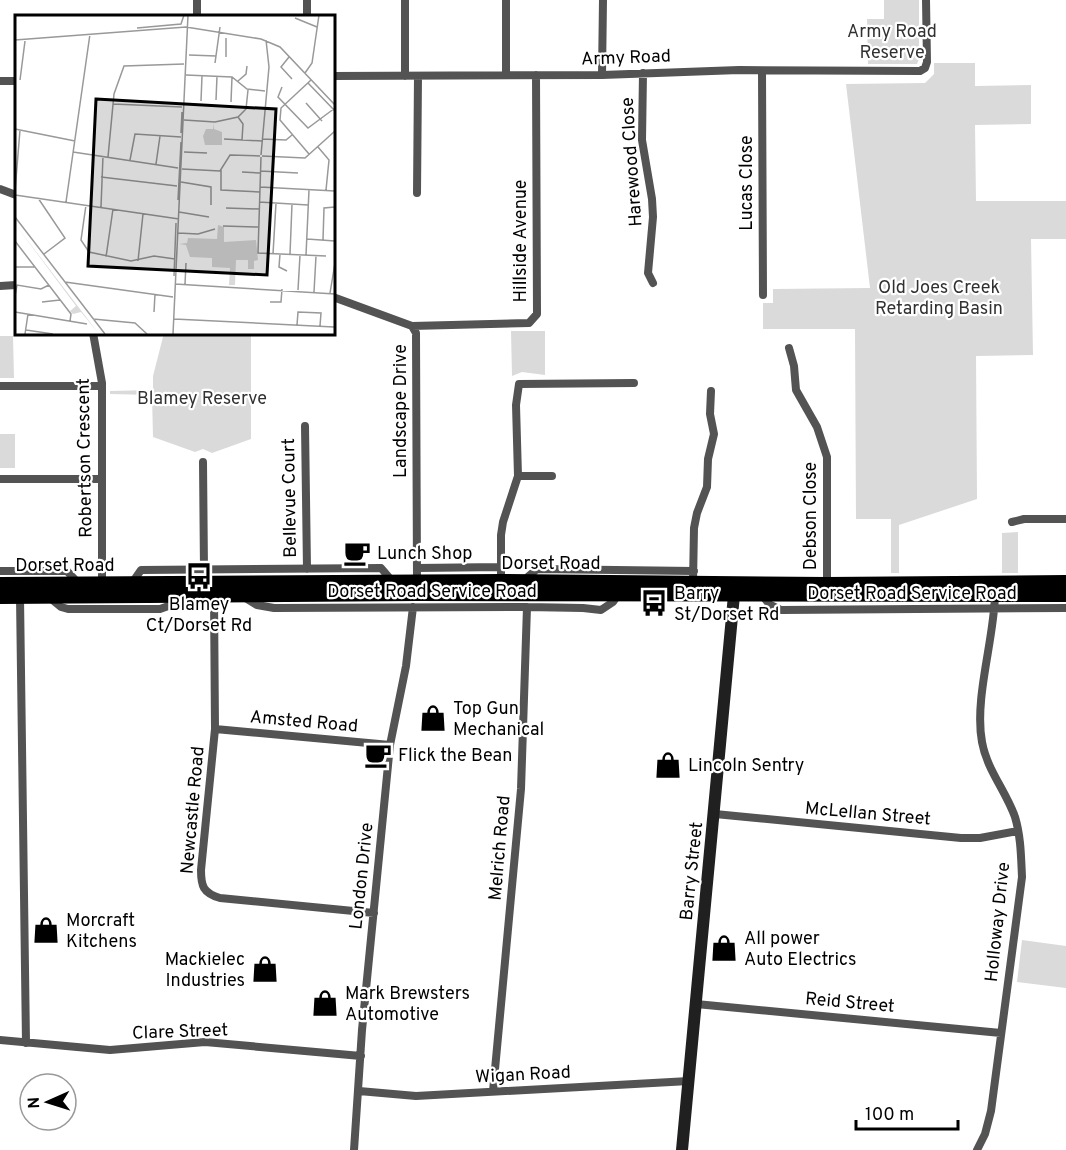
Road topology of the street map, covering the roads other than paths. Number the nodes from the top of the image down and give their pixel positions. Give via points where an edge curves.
1 (405, 0) edge
2 (506, 0) edge
3 (603, 0) edge
4 (926, 0) edge
5 (762, 71) junction
6 (643, 73) junction
7 (506, 75) junction
8 (536, 75) junction
9 (602, 75) junction
10 (334, 76) edge
11 (405, 76) junction
12 (418, 76) junction
13 (0, 189) edge
14 (417, 193) dead end
15 (15, 195) edge
16 (653, 283) dead end
17 (15, 285) edge
18 (0, 286) edge
19 (763, 295) dead end
20 (334, 297) edge
21 (412, 326) junction
22 (93, 334) edge
23 (789, 348) dead end
24 (634, 383) dead end
25 (0, 386) edge
26 (102, 386) junction
27 (711, 391) dead end
28 (305, 426) dead end
29 (203, 462) dead end
30 (518, 476) junction
31 (552, 476) dead end
32 (0, 479) edge
33 (102, 479) junction
34 (1066, 519) edge
35 (1012, 522) dead end
36 (307, 569) junction
37 (204, 570) junction
38 (290, 570) junction
39 (0, 571) edge
40 (501, 574) junction
41 (693, 577) junction
42 (523, 581) junction
43 (266, 582) junction
44 (393, 582) junction
45 (1066, 582) edge
46 (78, 583) junction
47 (132, 583) junction
48 (0, 584) edge
49 (827, 584) junction
50 (416, 588) junction
51 (616, 588) junction
52 (735, 589) junction
53 (19, 590) junction
54 (102, 590) junction
55 (995, 595) junction
56 (1066, 595) edge
57 (186, 596) junction
58 (214, 596) junction
59 (764, 596) junction
60 (0, 597) edge
61 (48, 597) junction
62 (527, 607) junction
63 (1066, 608) edge
64 (994, 610) junction
65 (215, 729) junction
66 (390, 745) junction
67 (715, 814) junction
68 (1018, 831) junction
69 (374, 913) junction
70 (696, 1004) junction
71 (1000, 1033) junction
72 (0, 1040) edge
73 (26, 1043) junction
74 (361, 1056) junction
75 (689, 1081) junction
76 (359, 1091) junction
77 (493, 1091) junction
78 (354, 1150) edge
79 (682, 1150) edge
80 (977, 1150) edge

1 - 11 street
2 - 7 street
3 - 9 street
4 - 5 street, Army Road via 927,62 920,71
5 - 6 street, Army Road
5 - 19 street, Lucas Close
6 - 9 street, Army Road
6 - 16 street, Harewood Close via 642,140 653,217 648,273
7 - 8 street, Army Road
7 - 12 street, Army Road
8 - 9 street, Army Road
8 - 21 street, Hillside Avenue via 537,314 529,323
10 - 11 street, Army Road
11 - 12 street, Army Road
12 - 14 street
13 - 15 street
17 - 18 street
20 - 21 street, Landscape Drive
21 - 50 street, Landscape Drive via 416,333
22 - 26 street, Robertson Crescent
23 - 49 street, Debson Close via 796,390 817,426 827,456
24 - 30 street via 519,384
25 - 26 street
26 - 33 street, Robertson Crescent
27 - 41 street via 714,434 707,488 694,528
28 - 36 street, Bellevue Court
29 - 37 street
30 - 31 street
30 - 40 street via 503,522
32 - 33 street
33 - 54 street, Robertson Crescent
34 - 35 street
36 - 38 street, Dorset Road Service Road
36 - 44 street, Dorset Road Service Road via 381,568
37 - 38 street, Dorset Road Service Road
37 - 47 street, Dorset Road Service Road via 141,570
38 - 43 street, Dorset Road Service Road
39 - 46 street via 67,571
40 - 42 main road, Dorset Road
40 - 50 main road, Dorset Road
41 - 42 street, Dorset Road Service Road via 537,569
41 - 51 main road, Dorset Road
41 - 52 main road, Dorset Road
42 - 51 main road, Dorset Road
43 - 44 main road, Dorset Road
43 - 47 main road, Dorset Road
44 - 50 main road, Dorset Road
45 - 49 main road, Dorset Road
46 - 53 main road, Dorset Road
46 - 54 main road, Dorset Road
47 - 54 main road, Dorset Road
48 - 53 main road, Dorset Road
49 - 52 main road, Dorset Road
50 - 51 main road, Dorset Road
50 - 58 main road, Dorset Road
50 - 62 street, Dorset Road Service Road
50 - 66 street, London Drive
51 - 52 main road, Dorset Road
51 - 62 street, Dorset Road Service Road via 613,602 601,610
52 - 59 main road, Dorset Road
52 - 67 main road, Barry Street
53 - 60 main road, Dorset Road
53 - 61 main road, Dorset Road
53 - 73 street
54 - 57 main road, Dorset Road
54 - 61 main road, Dorset Road
55 - 56 main road, Dorset Road
55 - 59 main road, Dorset Road
55 - 64 street, Holloway Drive
57 - 58 main road, Dorset Road
57 - 61 street via 160,609 68,609
58 - 65 street, Newcastle Road
59 - 64 street, Dorset Road Service Road via 781,610
62 - 77 street, Melrich Road via 521,789
63 - 64 street, Dorset Road Service Road
64 - 68 street, Holloway Drive via 980,731 990,767
65 - 66 street, Amsted Road
65 - 69 street, Newcastle Road via 201,870 201,881 210,895
66 - 69 street, London Drive
67 - 68 street, McLellan Street via 962,838
67 - 70 main road, Barry Street
68 - 71 street, Holloway Drive via 1022,877
69 - 74 street, London Drive
70 - 71 street, Reid Street
70 - 75 main road, Barry Street
71 - 80 street, Holloway Drive via 989,1122
72 - 73 street, Clare Street
73 - 74 street, Clare Street via 110,1050 205,1042
74 - 76 street, London Drive
75 - 77 street, Wigan Road
75 - 79 main road, Barry Street
76 - 77 street, Wigan Road via 416,1096
76 - 78 street, London Drive

